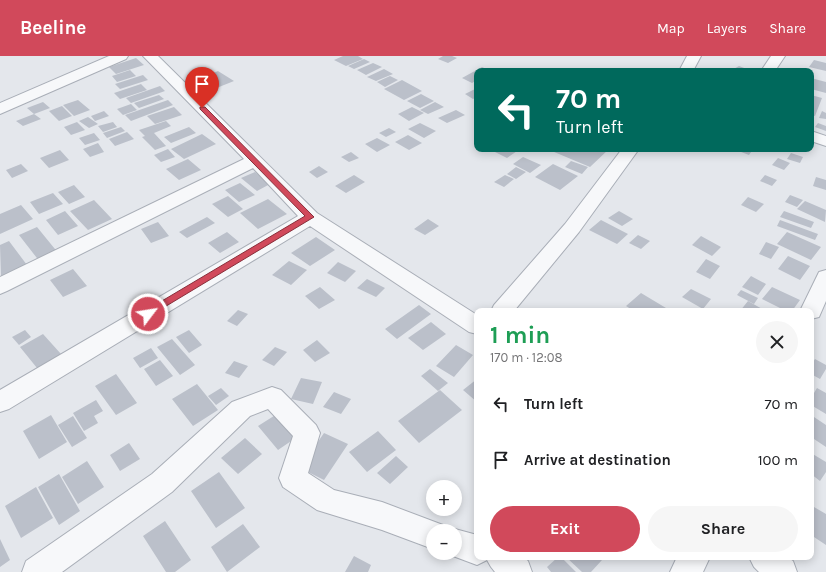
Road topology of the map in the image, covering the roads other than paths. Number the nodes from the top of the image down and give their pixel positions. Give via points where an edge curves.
1 (120, 56) edge
2 (150, 56) edge
3 (694, 56) edge
4 (778, 56) edge
5 (688, 68) edge
6 (770, 68) edge
7 (0, 109) edge
8 (814, 137) edge
9 (826, 141) edge
10 (629, 152) edge
11 (256, 160) junction
12 (310, 217) junction
13 (826, 277) edge
14 (0, 286) edge
15 (505, 308) edge
16 (812, 308) edge
17 (474, 324) edge
18 (0, 402) edge
19 (426, 532) edge
20 (462, 545) edge
21 (474, 549) edge
22 (504, 560) edge
23 (693, 560) edge
24 (768, 560) edge
25 (38, 572) edge
26 (517, 572) edge
27 (685, 572) edge
28 (782, 572) edge

1 - 7 street
2 - 11 street
3 - 5 street
4 - 6 street
8 - 9 street
10 - 15 street via 572,228
11 - 12 street
11 - 14 street
12 - 17 street
12 - 18 street
13 - 16 street
19 - 25 street via 382,516 328,501 293,478 307,433 272,397 241,409 162,483
20 - 21 street
22 - 26 street
23 - 27 street
24 - 28 street

